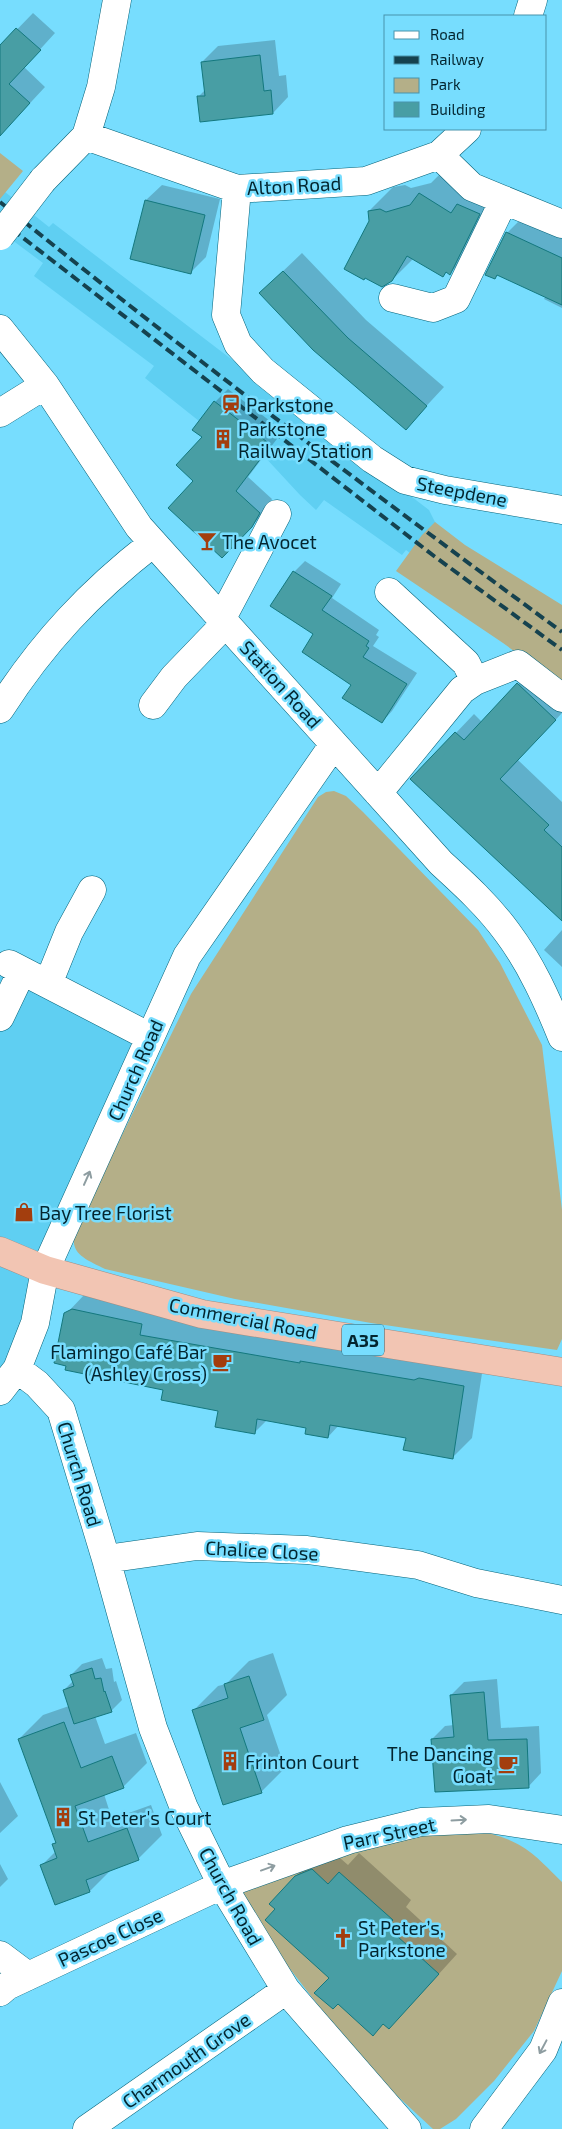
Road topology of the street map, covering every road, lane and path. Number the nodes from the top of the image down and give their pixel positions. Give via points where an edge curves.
1 (117, 0) edge
2 (533, 0) edge
3 (528, 15) edge
4 (466, 130) edge
5 (86, 136) junction
6 (439, 155) junction
7 (237, 189) junction
8 (504, 200) junction
9 (562, 224) edge
10 (0, 236) edge
11 (393, 298) dead end
12 (0, 329) edge
13 (45, 385) junction
14 (1, 412) edge
15 (562, 510) edge
16 (277, 514) dead end
17 (153, 543) junction
18 (389, 592) dead end
19 (224, 620) junction
20 (475, 681) junction
21 (562, 698) edge
22 (152, 705) dead end
23 (0, 709) edge
24 (334, 744) junction
25 (378, 793) junction
26 (92, 890) dead end
27 (48, 984) junction
28 (0, 1017) edge
29 (562, 1036) edge
30 (150, 1038) junction
31 (0, 1251) edge
32 (45, 1270) junction
33 (17, 1369) junction
34 (562, 1372) edge
35 (0, 1391) edge
36 (106, 1559) junction
37 (562, 1600) edge
38 (562, 1830) edge
39 (222, 1885) junction
40 (0, 1955) edge
41 (28, 1976) junction
42 (286, 1990) junction
43 (0, 1992) edge
44 (562, 2003) edge
45 (87, 2129) edge
46 (407, 2129) edge
47 (484, 2129) edge

1 - 5 street via 101,87
2 - 3 street
4 - 6 street, Alton Road
5 - 7 street, Alton Road
5 - 10 street, bridge via 43,180
6 - 7 street, Alton Road via 366,181
6 - 8 street via 472,187
7 - 15 street, Steepdene via 226,315 238,344 263,372 372,459 405,480
8 - 9 street
8 - 11 street via 456,299 433,308
12 - 13 street, Station Road
13 - 14 street
13 - 17 street, Station Road via 139,527
16 - 19 street
17 - 19 street, Station Road
17 - 23 street via 116,572 68,618 24,671
18 - 20 street via 466,663
19 - 22 street
19 - 24 street, Station Road
20 - 21 street via 518,664
20 - 25 street via 462,690
24 - 25 street, Station Road
24 - 30 street, Church Road via 187,956
25 - 29 street, Station Road via 506,930 525,958
26 - 27 street via 69,932
27 - 28 street via 16,967
27 - 30 street
32 -> 30 street, Church Road
31 - 32 highway, A35
32 - 33 street, Church Road via 35,1324
32 - 34 highway, Commercial Road / A35 via 202,1314
33 - 35 street
33 - 36 street, Church Road via 37,1384 61,1410
36 - 37 street, Chalice Close via 197,1546 307,1550 418,1565 476,1583
36 - 39 street, Church Road via 153,1728 184,1808
39 -> 38 street, Parr Street via 348,1840 421,1822 489,1818
39 - 41 street, Pascoe Close
39 - 42 street, Church Road
40 - 41 street
41 - 43 street, Pascoe Close
42 - 45 street, Charmouth Grove
42 - 46 street, Church Road
44 -> 47 street via 543,2050

